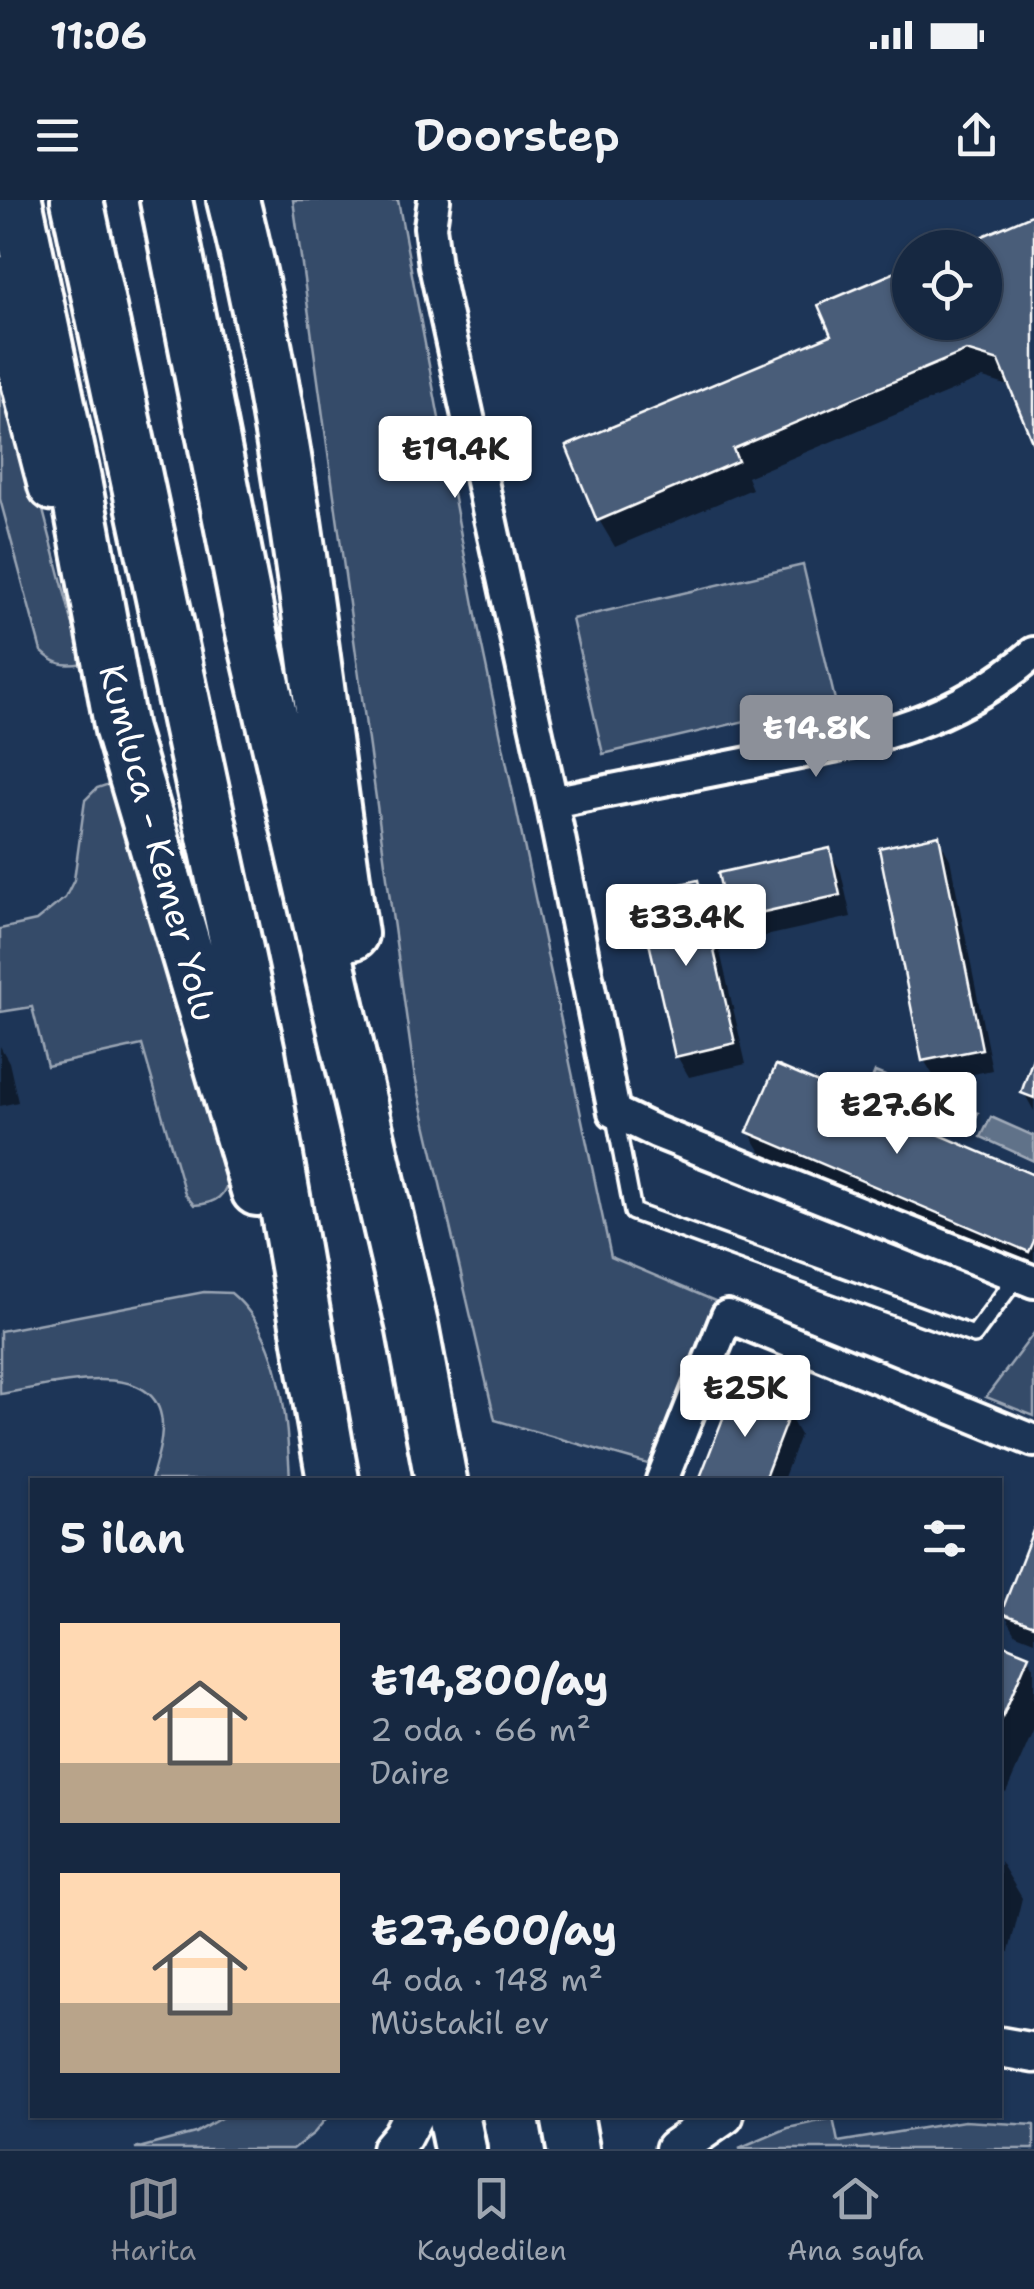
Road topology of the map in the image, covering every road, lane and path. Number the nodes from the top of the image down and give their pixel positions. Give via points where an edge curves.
1 (16, 200) edge
2 (77, 200) edge
3 (166, 200) edge
4 (233, 200) edge
5 (249, 200) edge
6 (434, 200) edge
7 (0, 281) edge
8 (260, 306) junction
9 (1034, 653) edge
10 (121, 730) junction
11 (552, 802) junction
12 (614, 1112) junction
13 (1026, 1279) edge
14 (412, 1324) junction
15 (312, 1360) junction
16 (1034, 1442) edge
17 (334, 1478) edge
18 (440, 1478) edge
19 (663, 1478) edge
20 (1002, 2047) edge
21 (1034, 2052) edge
22 (411, 2118) edge
23 (454, 2118) edge
24 (568, 2118) edge
25 (720, 2118) edge
26 (391, 2149) edge
27 (460, 2149) edge
28 (574, 2149) edge
29 (675, 2149) edge

1 - 10 highway, Kumluca - Kemer Yolu
2 - 15 highway, Kumluca - Kemer Yolu via 259,1052
3 - 14 highway via 249,618
4 - 8 highway
5 - 8 street
6 - 11 street via 431,247
7 - 10 main road via 94,656
8 - 14 highway
9 - 11 street via 989,688 906,729
10 - 15 highway, Kumluca - Kemer Yolu
11 - 12 street
12 - 13 street
12 - 13 lane via 633,1212 974,1335
14 - 18 highway
15 - 17 highway, Kumluca - Kemer Yolu
16 - 19 street via 727,1316
20 - 21 street
22 - 26 street
23 - 27 highway
24 - 28 highway
25 - 29 street

